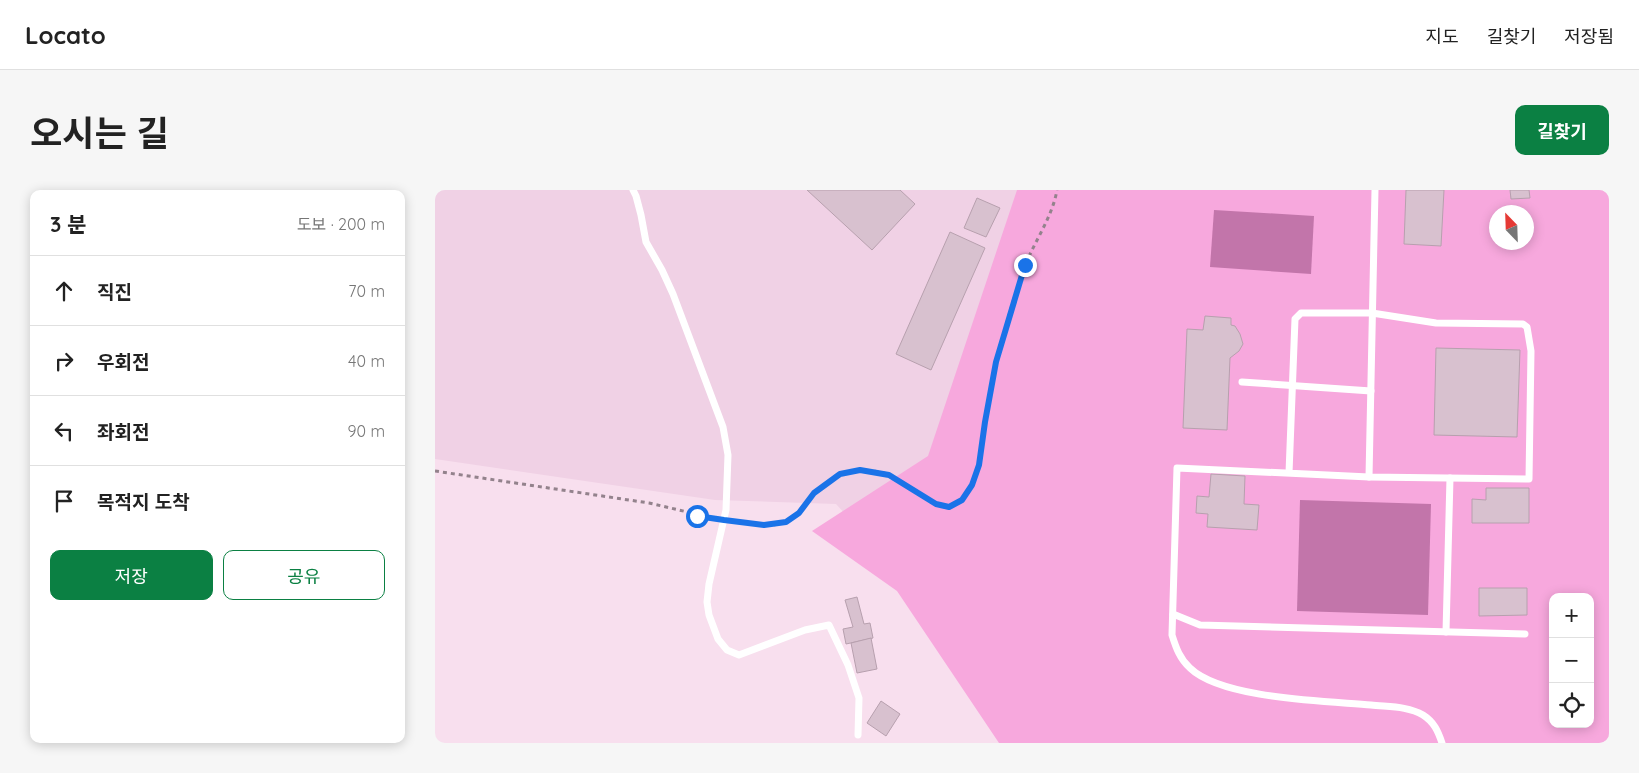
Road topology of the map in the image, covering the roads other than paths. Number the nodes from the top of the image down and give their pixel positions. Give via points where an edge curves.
1 (633, 190) edge
2 (1375, 190) edge
3 (1372, 313) junction
4 (1242, 382) dead end
5 (1292, 386) junction
6 (1371, 391) junction
7 (1289, 473) junction
8 (1369, 477) junction
9 (1450, 478) junction
10 (1173, 614) junction
11 (1446, 632) junction
12 (1525, 634) dead end
13 (858, 735) dead end
14 (1442, 743) edge

1 - 13 lane via 646,242 673,294 723,427 728,455 726,510 707,602 718,639 727,650 739,655 805,630 829,625 859,698
2 - 3 lane
3 - 5 lane via 1301,313 1295,319
3 - 6 lane
3 - 9 lane via 1436,323 1523,324 1527,327 1531,351 1529,479
4 - 5 lane
5 - 6 lane
5 - 7 lane
6 - 8 lane
7 - 8 lane
7 - 10 lane via 1177,468
8 - 9 lane
9 - 11 lane
10 - 11 lane via 1200,625
10 - 14 lane via 1172,635 1178,653 1190,669 1208,681 1278,697 1414,710 1430,720
11 - 12 lane

